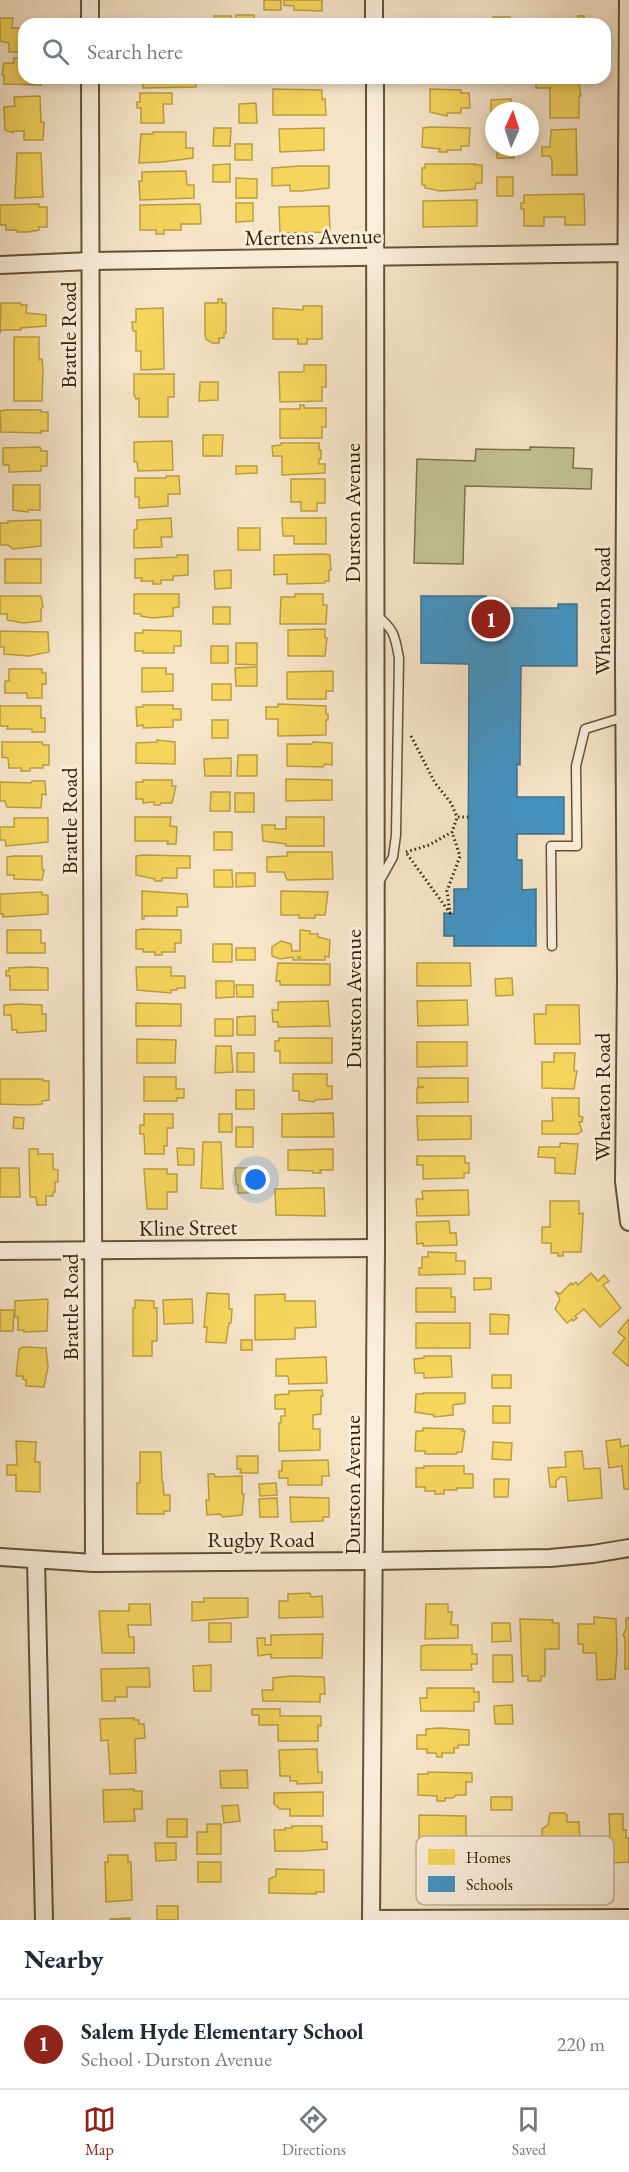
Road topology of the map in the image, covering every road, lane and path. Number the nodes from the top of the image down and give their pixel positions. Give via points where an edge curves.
1 (90, 0) edge
2 (374, 0) edge
3 (628, 0) edge
4 (90, 18) edge
5 (374, 18) edge
6 (90, 84) edge
7 (375, 84) edge
8 (628, 106) edge
9 (627, 253) junction
10 (375, 258) junction
11 (91, 261) junction
12 (0, 265) edge
13 (628, 375) edge
14 (375, 614) junction
15 (398, 713) junction
16 (624, 717) junction
17 (457, 817) junction
18 (468, 817) dead end
19 (452, 832) junction
20 (406, 852) junction
21 (393, 857) junction
22 (375, 888) junction
23 (552, 946) dead end
24 (627, 979) edge
25 (629, 1222) edge
26 (376, 1248) junction
27 (93, 1250) junction
28 (0, 1251) edge
29 (629, 1548) edge
30 (0, 1557) edge
31 (36, 1560) junction
32 (374, 1561) junction
33 (94, 1563) junction
34 (629, 1917) edge
35 (44, 1920) edge
36 (371, 1920) edge

1 - 4 street
2 - 5 street
3 - 8 street, Wheaton Road
6 - 11 street, Brattle Road
7 - 10 street, Durston Avenue
8 - 9 street, Wheaton Road
9 - 10 street, Mertens Avenue
9 - 13 street, Wheaton Road
10 - 11 street, Mertens Avenue
10 - 14 street, Durston Avenue
11 - 12 street, Mertens Avenue
11 - 27 street, Brattle Road
13 - 16 street, Wheaton Road
14 - 15 lane via 395,633 399,658
14 - 22 street, Durston Avenue
15 - 17 path
15 - 21 lane
16 - 23 lane via 585,729 576,766 577,846 551,846
16 - 24 street, Wheaton Road
17 - 18 path
17 - 19 path
19 - 20 path
19 - 20 path via 460,856 447,891 450,913
20 - 21 path
21 - 22 lane
22 - 26 street, Durston Avenue
24 - 25 street, Wheaton Road via 624,1181
26 - 27 street, Kline Street
26 - 32 street, Durston Avenue
27 - 28 street, Kline Street
27 - 33 street, Brattle Road
29 - 32 street, Rugby Road via 550,1558
30 - 31 street, Rugby Road
31 - 33 street, Rugby Road
31 - 35 street
32 - 33 street, Rugby Road
32 - 36 street, Durston Avenue
34 - 36 street

